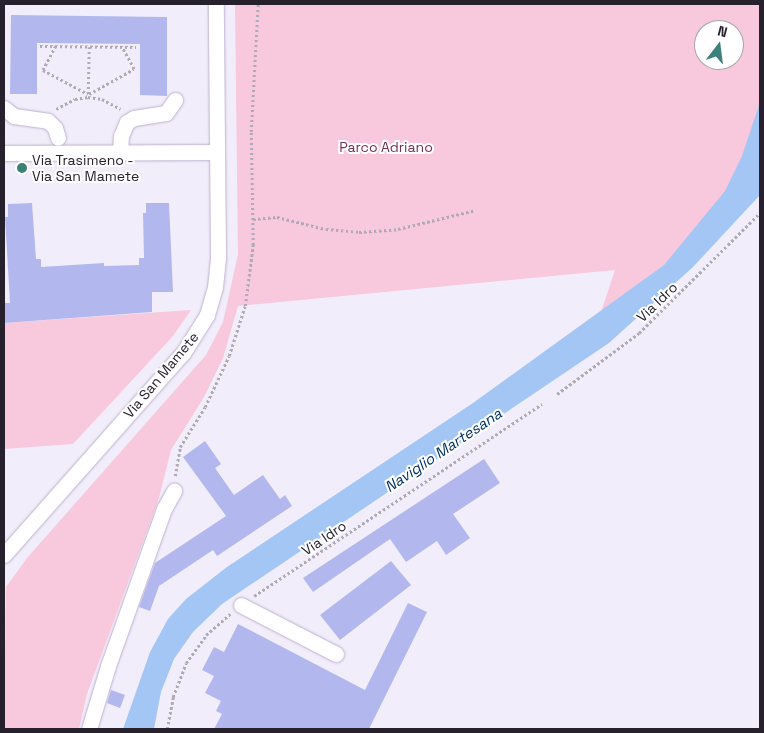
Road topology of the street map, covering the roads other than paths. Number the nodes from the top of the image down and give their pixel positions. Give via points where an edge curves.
1 (216, 4) edge
2 (175, 100) dead end
3 (4, 108) edge
4 (58, 138) dead end
5 (218, 152) junction
6 (4, 153) edge
7 (120, 153) junction
8 (174, 491) road end
9 (4, 555) edge
10 (241, 605) road end
11 (336, 654) dead end
12 (89, 729) edge

1 - 5 street, Via San Mamete
2 - 7 street via 166,114 131,119 122,131
3 - 4 street via 14,116 48,121
5 - 7 street
5 - 9 street, Via San Mamete via 217,272 212,301 201,327 183,353
6 - 7 street
8 - 12 street via 149,550
10 - 11 street

